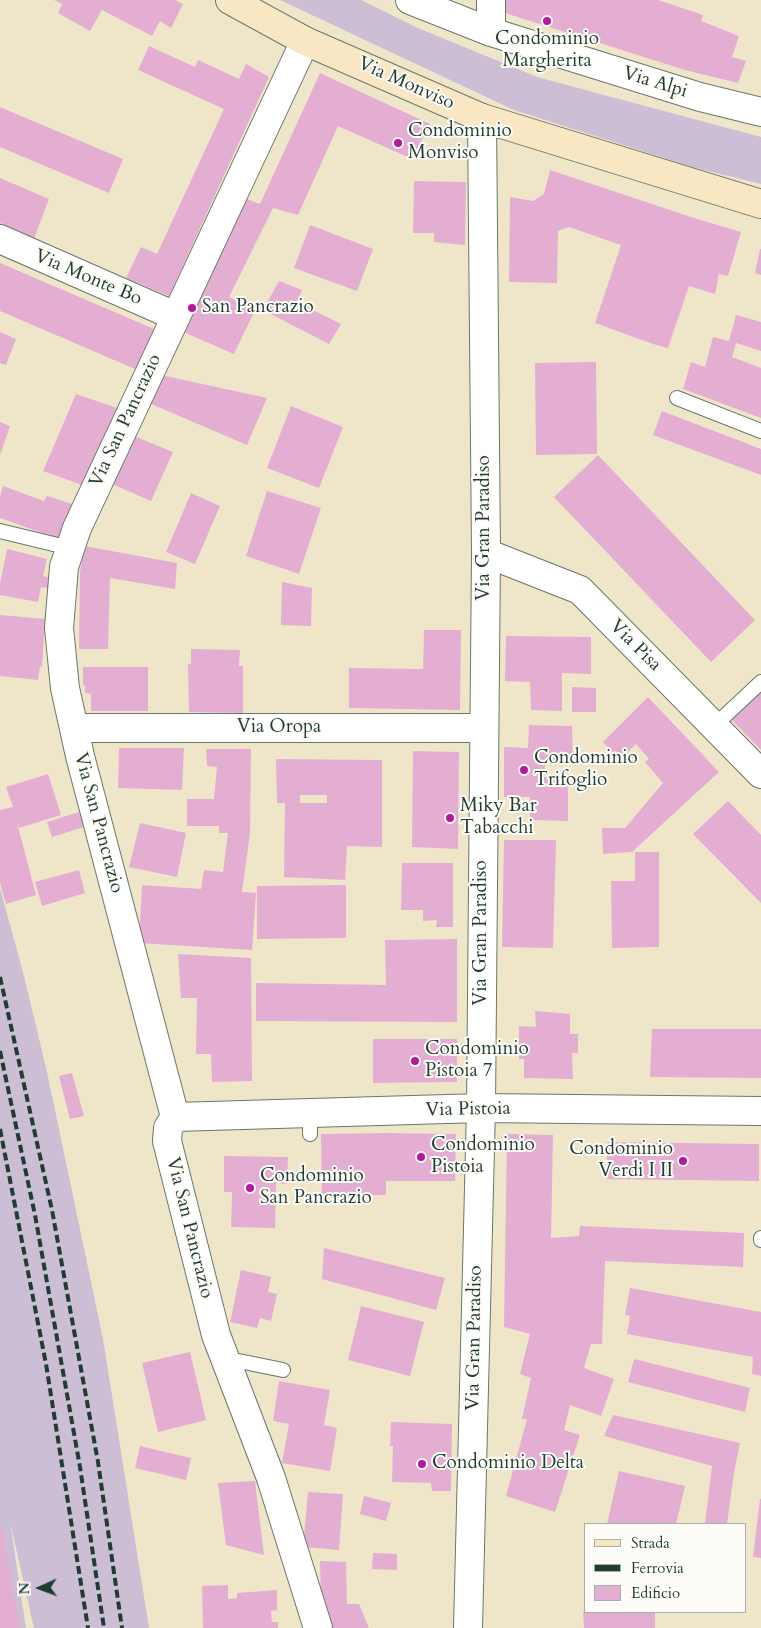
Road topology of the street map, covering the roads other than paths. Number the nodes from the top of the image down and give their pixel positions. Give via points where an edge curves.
1 (230, 0) edge
2 (410, 0) edge
3 (491, 0) edge
4 (492, 32) junction
5 (305, 40) junction
6 (761, 112) edge
7 (482, 118) junction
8 (761, 204) edge
9 (0, 239) edge
10 (176, 316) junction
11 (677, 398) dead end
12 (761, 431) edge
13 (0, 531) edge
14 (70, 548) junction
15 (486, 553) junction
16 (761, 682) edge
17 (714, 726) junction
18 (74, 728) junction
19 (484, 728) junction
20 (761, 774) edge
21 (481, 1108) junction
22 (761, 1111) edge
23 (175, 1117) junction
24 (224, 1358) junction
25 (283, 1370) dead end
26 (318, 1628) edge
27 (468, 1628) edge

1 - 5 street, Via Monviso
2 - 4 street, Via Alpi
3 - 4 street
4 - 6 street, Via Alpi via 700,98
5 - 7 street, Via Monviso
5 - 10 street, Via San Pancrazio
7 - 8 street, Via Monviso
7 - 15 street, Via Gran Paradiso
9 - 10 street, Via Monte Bo
10 - 14 street, Via San Pancrazio
11 - 12 lane
13 - 14 lane
14 - 18 street, Via San Pancrazio via 64,567 59,628 65,688
15 - 17 street, Via Pisa via 580,590
15 - 19 street, Via Gran Paradiso
16 - 17 lane
17 - 20 street, Via Pisa
18 - 19 street, Via Oropa
18 - 23 street, Via San Pancrazio
19 - 21 street, Via Gran Paradiso
21 - 22 street, Via Pistoia
21 - 23 street, Via Pistoia via 310,1123
21 - 27 street, Via Gran Paradiso
23 - 24 street, Via San Pancrazio via 168,1128 167,1141
24 - 25 lane
24 - 26 street, Via San Pancrazio via 271,1478

